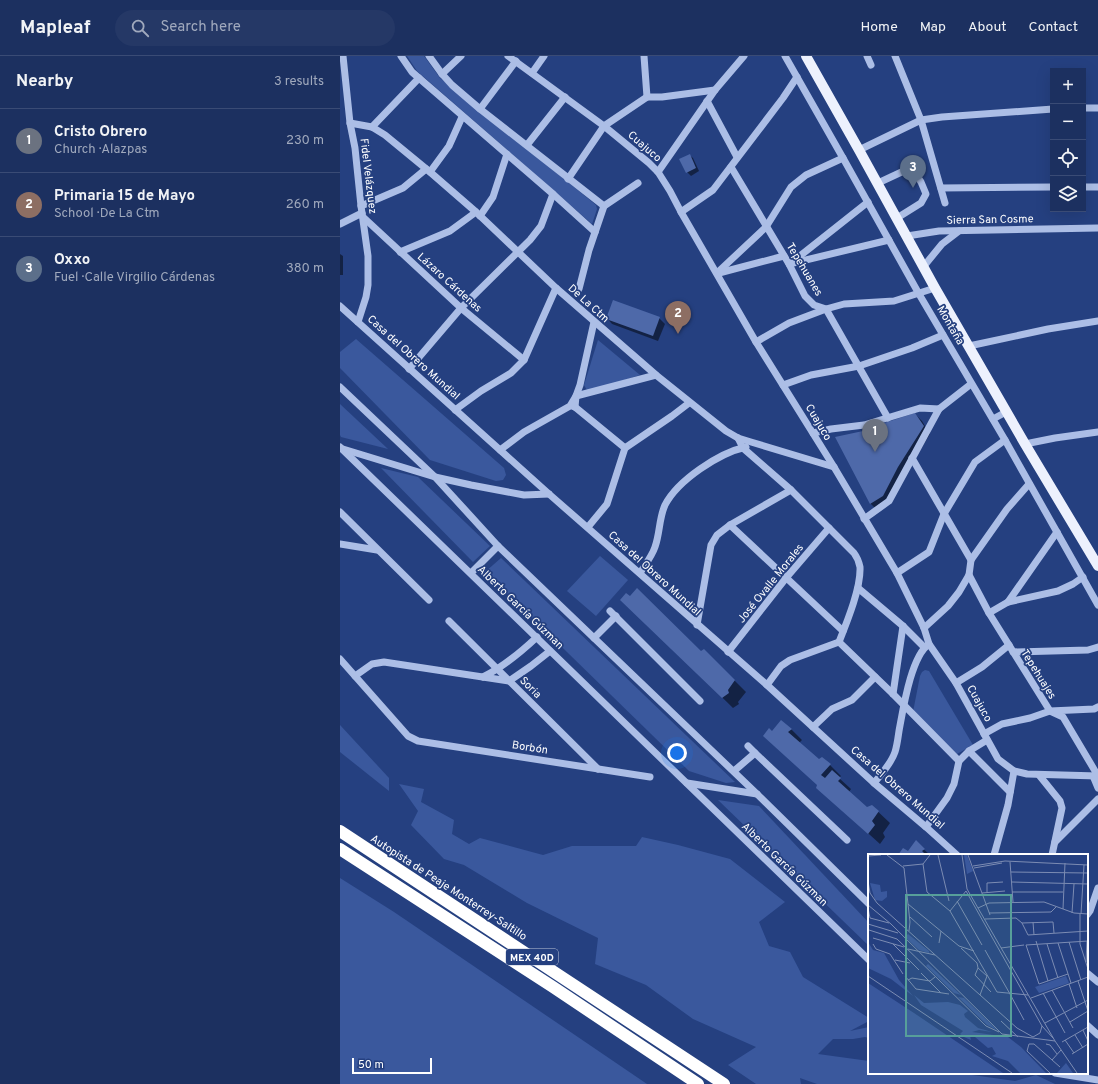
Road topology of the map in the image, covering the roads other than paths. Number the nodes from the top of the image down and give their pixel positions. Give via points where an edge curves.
1 (401, 56) edge
2 (429, 56) edge
3 (461, 56) edge
4 (508, 56) edge
5 (544, 56) edge
6 (644, 56) edge
7 (744, 56) edge
8 (785, 56) edge
9 (806, 56) edge
10 (867, 56) edge
11 (895, 56) edge
12 (346, 57) edge
13 (516, 61) junction
14 (871, 65) dead end
15 (532, 73) junction
16 (442, 74) junction
17 (797, 77) junction
18 (419, 78) junction
19 (715, 90) junction
20 (565, 97) junction
21 (647, 97) junction
22 (707, 101) junction
23 (1086, 108) edge
24 (1098, 108) edge
25 (480, 109) junction
26 (1050, 109) edge
27 (462, 116) junction
28 (921, 120) junction
29 (350, 123) junction
30 (604, 126) junction
31 (372, 127) junction
32 (527, 145) junction
33 (859, 150) junction
34 (507, 154) junction
35 (737, 156) junction
36 (844, 158) junction
37 (731, 167) junction
38 (428, 170) junction
39 (658, 172) junction
40 (568, 179) junction
41 (878, 183) junction
42 (638, 184) dead end
43 (1098, 186) edge
44 (1050, 187) edge
45 (1086, 187) edge
46 (941, 188) junction
47 (553, 194) junction
48 (868, 202) junction
49 (945, 203) dead end
50 (604, 206) junction
51 (362, 212) junction
52 (681, 212) junction
53 (478, 214) junction
54 (897, 218) junction
55 (340, 224) edge
56 (766, 227) junction
57 (1098, 228) edge
58 (959, 231) junction
59 (595, 232) junction
60 (907, 236) junction
61 (889, 240) junction
62 (400, 252) junction
63 (517, 252) junction
64 (784, 256) junction
65 (789, 264) junction
66 (924, 266) junction
67 (717, 273) junction
68 (556, 288) junction
69 (935, 288) junction
70 (579, 289) dead end
71 (919, 294) junction
72 (340, 306) edge
73 (461, 308) junction
74 (826, 309) junction
75 (1098, 321) edge
76 (358, 322) junction
77 (594, 322) junction
78 (943, 335) junction
79 (756, 342) junction
80 (969, 346) junction
81 (524, 360) junction
82 (859, 366) junction
83 (409, 369) junction
84 (656, 375) junction
85 (971, 384) junction
86 (784, 385) junction
87 (340, 387) edge
88 (576, 396) junction
89 (689, 403) junction
90 (572, 406) junction
91 (939, 409) junction
92 (455, 410) junction
93 (1006, 412) junction
94 (888, 418) junction
95 (993, 420) junction
96 (1098, 432) edge
97 (813, 433) junction
98 (738, 438) junction
99 (1005, 440) junction
100 (1025, 444) junction
101 (760, 445) junction
102 (341, 448) edge
103 (625, 448) junction
104 (743, 448) junction
105 (500, 450) junction
106 (912, 458) junction
107 (834, 467) junction
108 (435, 477) junction
109 (1029, 484) junction
110 (791, 490) junction
111 (549, 494) junction
112 (340, 512) edge
113 (944, 514) junction
114 (864, 519) junction
115 (730, 525) junction
116 (588, 527) junction
117 (829, 528) junction
118 (1057, 532) junction
119 (340, 544) edge
120 (498, 546) junction
121 (377, 550) junction
122 (971, 560) junction
123 (1098, 566) edge
124 (471, 573) junction
125 (640, 573) junction
126 (897, 573) junction
127 (969, 575) junction
128 (1082, 577) junction
129 (786, 578) junction
130 (858, 588) junction
131 (429, 600) dead end
132 (1008, 602) junction
133 (1098, 605) edge
134 (990, 613) junction
135 (449, 622) dead end
136 (697, 625) junction
137 (903, 626) junction
138 (924, 628) junction
139 (843, 631) junction
140 (537, 637) junction
141 (594, 638) junction
142 (839, 642) junction
143 (1009, 645) junction
144 (926, 646) junction
145 (1098, 647) edge
146 (550, 651) junction
147 (728, 652) junction
148 (1013, 652) junction
149 (340, 659) edge
150 (498, 669) junction
151 (355, 676) junction
152 (875, 676) junction
153 (483, 678) junction
154 (509, 681) junction
155 (956, 683) junction
156 (767, 685) junction
157 (893, 694) junction
158 (700, 701) dead end
159 (904, 706) junction
160 (1098, 707) edge
161 (1050, 711) junction
162 (813, 727) junction
163 (986, 737) junction
164 (748, 746) dead end
165 (969, 751) junction
166 (755, 753) junction
167 (959, 761) junction
168 (598, 769) junction
169 (734, 771) junction
170 (1014, 771) junction
171 (1039, 775) junction
172 (1096, 776) edge
173 (650, 777) dead end
174 (686, 783) junction
175 (874, 783) junction
176 (1098, 788) edge
177 (1010, 792) junction
178 (758, 794) junction
179 (1098, 799) edge
180 (926, 827) junction
181 (340, 831) edge
182 (847, 840) dead end
183 (1055, 842) junction
184 (340, 849) edge
185 (956, 854) edge
186 (994, 854) edge
187 (1052, 854) edge
188 (1098, 888) edge
189 (868, 900) edge
190 (1088, 914) edge
191 (868, 959) edge
192 (1088, 974) edge
193 (1098, 982) edge
194 (1088, 1026) edge
195 (1098, 1035) edge
196 (1061, 1074) edge
197 (1098, 1080) edge
198 (698, 1084) edge
199 (724, 1084) edge

1 - 18 street
2 - 16 street
3 - 16 street
4 - 13 street, Cuajuco
5 - 15 street
6 - 21 street
7 - 19 street
8 - 17 street, Montaña
9 - 33 main road, Montaña
10 - 14 street
11 - 28 street
12 - 29 street, Fidel Velázquez
13 - 15 street, Cuajuco
13 - 25 street
15 - 20 street, Cuajuco
16 - 25 street
17 - 35 street
17 - 36 street, Montaña
18 - 27 street
18 - 31 street
19 - 21 street
19 - 22 street
20 - 30 street, Cuajuco
20 - 32 street
21 - 30 street
22 - 35 street
22 - 39 street
23 - 24 street
25 - 32 street
26 - 28 street
27 - 34 street
27 - 38 street via 449,146
28 - 33 street
28 - 46 street
29 - 31 street, De La Ctm
29 - 51 street, Fidel Velázquez
30 - 39 street, Cuajuco
30 - 40 street
31 - 38 street, De La Ctm
32 - 40 street
33 - 41 main road, Montaña
34 - 47 street
34 - 53 street via 493,197
35 - 37 street
36 - 48 street, Montaña
36 - 56 street via 806,176 791,187
37 - 52 street via 713,190
37 - 56 street, Tepehuanes
38 - 51 street
38 - 53 street, De La Ctm
39 - 52 street, Cuajuco
40 - 50 street
41 - 54 main road, Montaña
41 - 54 street via 908,169 913,170 921,182 926,194 921,203
42 - 50 street
43 - 45 street
44 - 46 street
46 - 49 street
47 - 59 street
47 - 63 street via 540,226
48 - 61 street, Montaña
48 - 65 street
50 - 59 street
51 - 55 street
51 - 62 street, Lázaro Cárdenas
51 - 76 street, Fidel Velázquez via 369,272 366,297
52 - 67 street, Cuajuco
53 - 62 street via 450,231
53 - 63 street, De La Ctm
54 - 60 main road, Montaña
56 - 64 street, Tepehuanes
56 - 67 street
57 - 58 street, Sierra San Cosme
58 - 60 street, Sierra San Cosme
58 - 66 street via 942,244
59 - 70 street
60 - 66 main road, Montaña
61 - 65 street
61 - 71 street, Montaña
62 - 73 street, Lázaro Cárdenas
63 - 68 street, De La Ctm
63 - 73 street
64 - 65 street, Tepehuanes
64 - 67 street
65 - 74 street, Tepehuanes via 805,296 814,305
66 - 69 main road, Montaña
67 - 79 street, Cuajuco
68 - 77 street, De La Ctm
68 - 81 street
69 - 71 street
69 - 80 main road, Montaña
71 - 74 street via 894,301 844,304
71 - 78 street, Montaña
72 - 76 street, Casa del Obrero Mundial
73 - 81 street, Lázaro Cárdenas
73 - 83 street
74 - 79 street via 789,323
74 - 82 street, Tepehuanes
75 - 80 street
76 - 83 street, Casa del Obrero Mundial
77 - 84 street, De La Ctm
77 - 88 street
78 - 82 street
78 - 85 street, Montaña
79 - 86 street, Cuajuco
80 - 93 main road, Montaña
81 - 92 street via 511,373
82 - 86 street via 811,375
82 - 94 street, Tepehuanes
83 - 92 street, Casa del Obrero Mundial
84 - 88 street
84 - 89 street, De La Ctm
85 - 91 street
85 - 95 street, Montaña
86 - 97 street, Cuajuco
87 - 108 street
88 - 90 street
89 - 98 street, De La Ctm
89 - 103 street
90 - 103 street
90 - 105 street via 524,432
91 - 94 street via 920,408
91 - 106 street
92 - 105 street, Casa del Obrero Mundial
93 - 95 street
93 - 100 main road, Montaña
94 - 97 street via 864,425
95 - 99 street, Montaña
96 - 100 street
97 - 107 street, Cuajuco
98 - 101 street, De La Ctm
98 - 104 street
99 - 109 street, Montaña
99 - 113 street via 975,462
100 - 123 main road, Montaña
101 - 104 street
101 - 107 street, De La Ctm
102 - 108 street
102 - 124 street, Alberto García Gúzman
103 - 116 street via 607,504
104 - 110 street
104 - 125 street via 699,469 674,491 665,506 655,547
105 - 111 street, Casa del Obrero Mundial
106 - 113 street
106 - 114 street via 889,500
107 - 114 street, Cuajuco
108 - 111 street via 524,495
108 - 120 street
109 - 118 street, Montaña
109 - 122 street via 1007,509
110 - 115 street
110 - 117 street
111 - 116 street, Casa del Obrero Mundial
112 - 121 street
113 - 122 street
113 - 126 street via 929,552
114 - 126 street, Cuajuco
115 - 129 street
115 - 136 street via 717,534 711,545
116 - 125 street, Casa del Obrero Mundial
117 - 129 street, José Ovalle Morales
117 - 130 street via 858,560
118 - 128 street, Montaña
118 - 132 street
119 - 121 street
120 - 124 street
120 - 141 street
121 - 131 street
122 - 127 street
124 - 140 street, Alberto García Gúzman
125 - 136 street, Casa del Obrero Mundial
126 - 138 street, Cuajuco
127 - 134 street, Tepehuajes
127 - 138 street via 948,606
128 - 132 street via 1058,591
128 - 133 street, Montaña
129 - 139 street
129 - 147 street, José Ovalle Morales
130 - 137 street
130 - 139 street
132 - 134 street
134 - 143 street, Tepehuajes
135 - 150 street, Soria
136 - 147 street, Casa del Obrero Mundial
137 - 144 street
137 - 157 street
138 - 144 street, Cuajuco
139 - 142 street
140 - 146 street, Alberto García Gúzman
140 - 150 street
141 - 158 street via 613,614
141 - 169 street
142 - 152 street
142 - 156 street via 790,660 781,666
143 - 148 street, Tepehuajes
143 - 155 street via 982,667
144 - 155 street, Cuajuco
144 - 159 street via 916,659
145 - 148 street via 1088,650
146 - 154 street
146 - 174 street, Alberto García Gúzman
147 - 156 street, Casa del Obrero Mundial
148 - 161 street, Tepehuajes
149 - 151 street
150 - 153 street
150 - 154 street, Soria
151 - 153 street via 372,664 384,662
151 - 168 street, Borbón via 408,736 418,741
152 - 157 street
152 - 162 street via 852,700 832,709
153 - 154 street
154 - 168 street, Soria
155 - 163 street, Cuajuco
156 - 162 street, Casa del Obrero Mundial
157 - 159 street
159 - 167 street
159 - 175 street via 895,752
160 - 161 street
161 - 163 street via 1002,724
161 - 172 street, Tepehuajes via 1063,717
162 - 175 street, Casa del Obrero Mundial
163 - 165 street
163 - 170 street, Cuajuco via 998,759
164 - 166 street
165 - 167 street
165 - 177 street
166 - 169 street
166 - 182 street
167 - 180 street via 954,784 947,798
168 - 173 street, Borbón
169 - 178 street
170 - 171 street, Cuajuco
170 - 177 street
171 - 172 street, Cuajuco
171 - 183 street via 1060,801 1062,808
172 - 176 street, Tepehuajes
174 - 178 street
174 - 191 street, Alberto García Gúzman
175 - 180 street, Casa del Obrero Mundial
177 - 186 street
178 - 189 street
179 - 183 street
180 - 185 street, Casa del Obrero Mundial
181 - 199 highway, Autopista de Peaje Monterrey-Saltillo / MEX 40D
183 - 187 street
184 - 198 highway, MEX 40D
188 - 190 street
192 - 193 street
194 - 195 street
196 - 197 street

